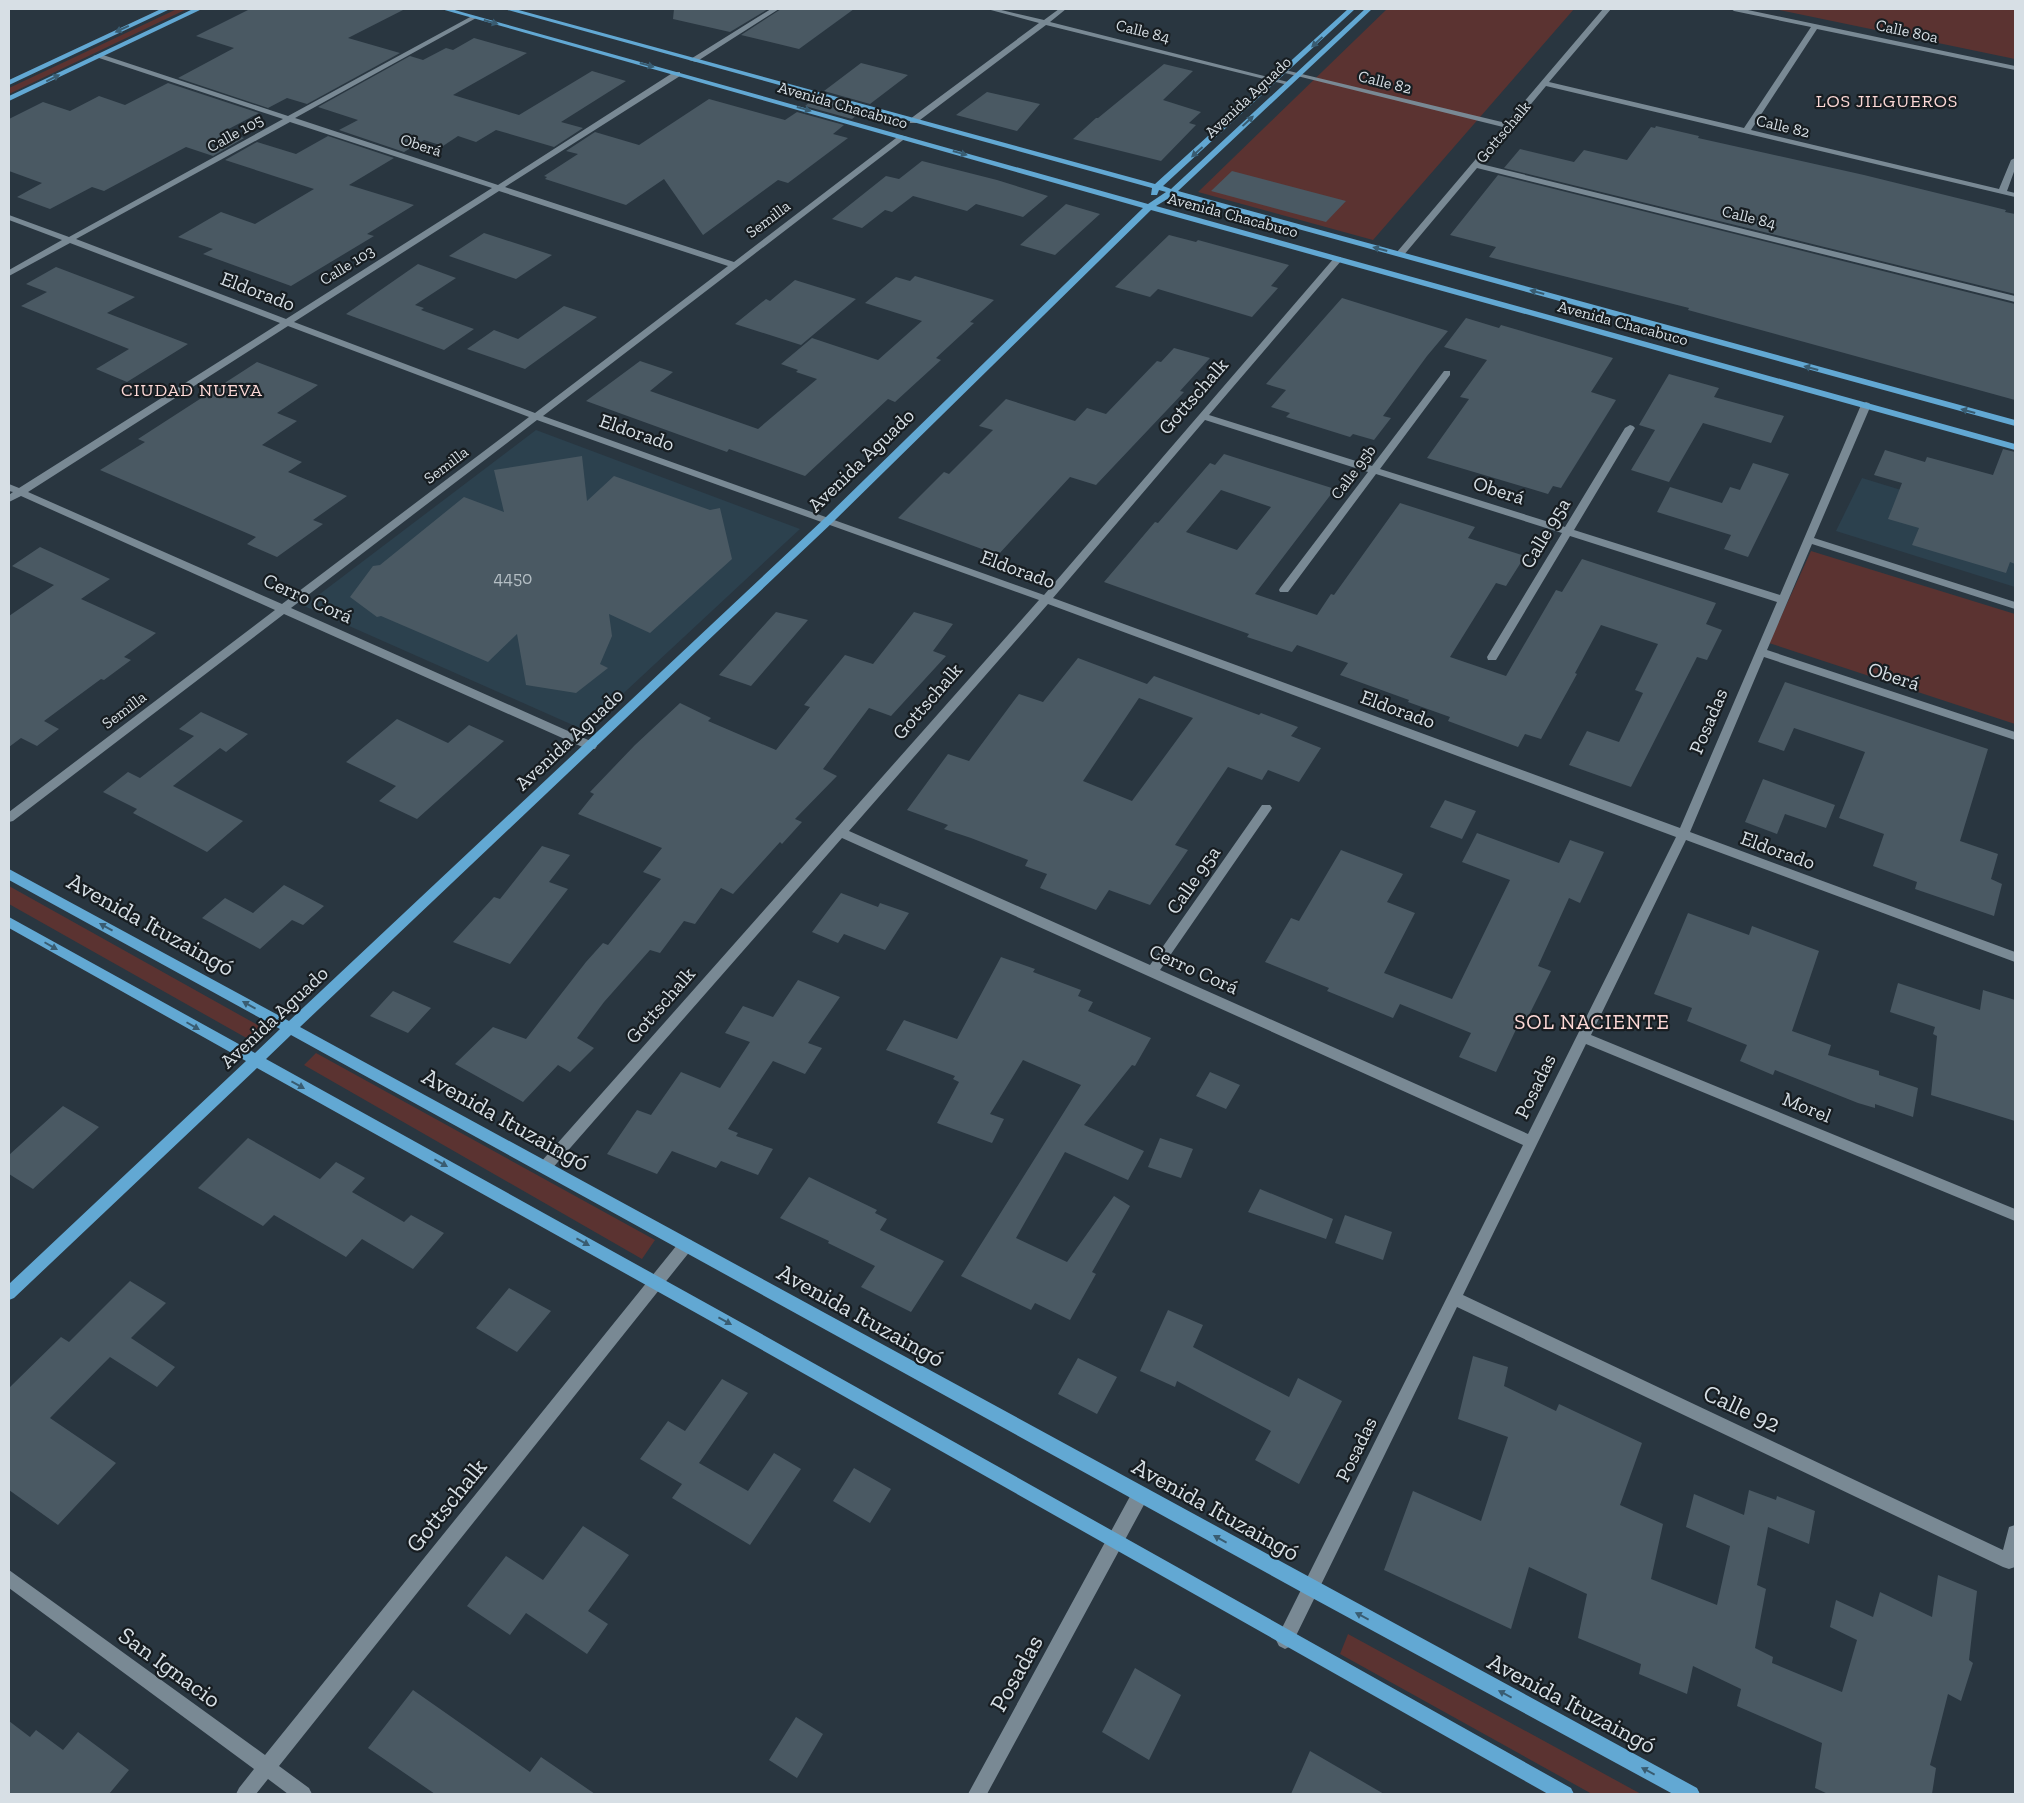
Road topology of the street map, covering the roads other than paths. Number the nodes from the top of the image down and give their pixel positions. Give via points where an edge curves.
1 (166, 9) edge
2 (198, 9) edge
3 (444, 9) edge
4 (508, 9) edge
5 (775, 9) edge
6 (990, 9) edge
7 (1063, 9) edge
8 (1352, 9) edge
9 (1369, 9) edge
10 (1607, 9) edge
11 (1734, 9) edge
12 (474, 17) junction
13 (1045, 22) junction
14 (1815, 26) junction
15 (97, 56) junction
16 (693, 60) junction
17 (2015, 68) edge
18 (1285, 72) junction
19 (677, 74) junction
20 (1296, 75) junction
21 (1277, 80) junction
22 (1288, 82) junction
23 (9, 83) edge
24 (1544, 83) junction
25 (9, 99) edge
26 (289, 118) junction
27 (913, 121) junction
28 (1508, 126) junction
29 (1746, 131) junction
30 (903, 137) junction
31 (2015, 160) edge
32 (1476, 164) junction
33 (498, 187) junction
34 (1156, 188) junction
35 (2002, 192) junction
36 (1171, 193) junction
37 (2015, 195) edge
38 (1149, 207) junction
39 (9, 217) edge
40 (69, 240) junction
41 (1400, 254) junction
42 (1338, 260) junction
43 (735, 265) junction
44 (9, 273) edge
45 (2015, 300) edge
46 (286, 322) junction
47 (1447, 373) dead end
48 (1866, 405) junction
49 (537, 416) junction
50 (1203, 416) junction
51 (2015, 424) edge
52 (1630, 428) dead end
53 (2015, 447) edge
54 (1374, 470) junction
55 (9, 487) edge
56 (20, 492) junction
57 (9, 499) edge
58 (829, 520) junction
59 (1567, 532) junction
60 (1809, 540) junction
61 (1284, 590) dead end
62 (1046, 599) junction
63 (1783, 600) junction
64 (2015, 606) edge
65 (283, 609) junction
66 (1760, 652) junction
67 (1492, 657) dead end
68 (2015, 736) edge
69 (591, 746) junction
70 (1266, 808) dead end
71 (9, 818) edge
72 (840, 832) junction
73 (1683, 835) junction
74 (9, 874) edge
75 (9, 922) edge
76 (2015, 956) edge
77 (1152, 972) junction
78 (292, 1028) junction
79 (1583, 1037) junction
80 (256, 1062) junction
81 (1531, 1142) junction
82 (545, 1167) junction
83 (2015, 1215) edge
84 (686, 1245) junction
85 (656, 1282) junction
86 (9, 1293) edge
87 (1454, 1298) junction
88 (1140, 1495) junction
89 (2015, 1533) edge
90 (1116, 1540) junction
91 (9, 1578) edge
92 (1310, 1588) junction
93 (1285, 1640) junction
94 (266, 1767) junction
95 (244, 1794) edge
96 (303, 1794) edge
97 (977, 1794) edge
98 (1565, 1794) edge
99 (1691, 1794) edge

1 -> 23 main road
2 - 15 main road
3 - 12 main road, Avenida Chacabuco
4 - 16 main road, Avenida Chacabuco
5 - 16 street
6 - 13 street, Calle 84
7 - 13 street
8 -> 18 main road, Avenida Aguado
9 - 20 main road, Avenida Aguado
10 - 24 street, Gottschalk
11 - 14 street, Calle 80a
12 -> 19 main road, Avenida Chacabuco
12 - 26 street, Calle 105
13 - 21 street, Calle 84
13 - 27 street
14 - 17 street, Calle 80a
14 - 29 street
25 -> 15 main road
15 - 26 street, Oberá
16 - 27 main road, Avenida Chacabuco
18 - 20 street, Calle 82
18 - 21 main road, Avenida Aguado
19 -> 30 main road, Avenida Chacabuco
19 - 33 street, Calle 103
20 - 22 main road, Avenida Aguado
20 - 28 street, Calle 82
21 - 22 street, Calle 84
21 -> 34 main road, Avenida Aguado
36 -> 22 main road, Avenida Aguado
24 - 28 street, Gottschalk
24 - 29 street, Calle 82
26 - 33 street, Oberá
26 - 40 street, Calle 105
27 - 34 main road, Avenida Chacabuco
28 - 32 street, Gottschalk
29 - 35 street, Calle 82
30 -> 38 main road, Avenida Chacabuco
30 - 43 street, Semilla
31 - 35 street
32 - 41 street, Gottschalk
32 - 45 street, Calle 84
33 - 43 street, Oberá
33 - 46 street, Calle 103
34 - 36 main road, Avenida Chacabuco
34 - 38 main road, Avenida Aguado
35 - 37 street, Calle 82
36 - 38 main road, Avenida Aguado
41 -> 36 main road, Avenida Chacabuco
38 - 42 main road, Avenida Chacabuco
38 - 58 main road, Avenida Aguado
39 - 40 street, Eldorado
40 - 44 street, Calle 105
40 - 46 street, Eldorado
51 -> 41 main road, Avenida Chacabuco
42 - 48 main road, Avenida Chacabuco
42 - 50 street, Gottschalk
43 - 49 street, Semilla
46 - 49 street, Eldorado
46 - 56 street, Calle 103
47 - 54 street, Calle 95b
48 - 53 main road, Avenida Chacabuco
48 - 60 street, Posadas
49 - 58 street, Eldorado
49 - 65 street, Semilla
50 - 54 street, Oberá
50 - 62 street, Gottschalk
52 - 59 street, Calle 95a
54 - 59 street, Oberá
54 - 61 street, Calle 95b
55 - 56 street, Cerro Corá
56 - 57 street, Calle 103
56 - 65 street, Cerro Corá
58 - 62 street, Eldorado
58 - 69 main road, Avenida Aguado
59 - 63 street, Oberá
59 - 67 street, Calle 95a
60 - 63 street, Posadas
60 - 64 street
62 - 72 street, Gottschalk
62 - 73 street, Eldorado
63 - 66 street, Posadas
65 - 69 street, Cerro Corá
65 - 71 street, Semilla
66 - 68 street, Oberá
66 - 73 street, Posadas
69 - 78 main road, Avenida Aguado
70 - 77 street, Calle 95a
72 - 77 street, Cerro Corá
72 - 82 street, Gottschalk
73 - 76 street, Eldorado
73 - 79 street, Posadas
78 -> 74 main road, Avenida Ituzaingó
75 -> 80 main road
77 - 81 street, Cerro Corá
78 - 80 main road, Avenida Aguado
78 - 82 main road, Avenida Ituzaingó
79 - 81 street, Posadas
79 - 83 street, Morel
80 -> 85 main road
80 - 86 main road, Avenida Aguado
81 - 87 street, Posadas
82 - 84 main road, Avenida Ituzaingó
84 - 85 street, Gottschalk
84 - 88 main road, Avenida Ituzaingó
85 -> 90 main road
85 - 94 street, Gottschalk
87 - 89 street, Calle 92 via 2009,1561
87 - 92 street, Posadas
88 - 90 street, Posadas
92 -> 88 main road, Avenida Ituzaingó
90 - 93 main road
90 - 97 street, Posadas
91 - 94 street, San Ignacio
92 - 93 street, Posadas
99 -> 92 main road, Avenida Ituzaingó
93 - 98 main road
94 - 95 street, Gottschalk
94 - 96 street, San Ignacio

